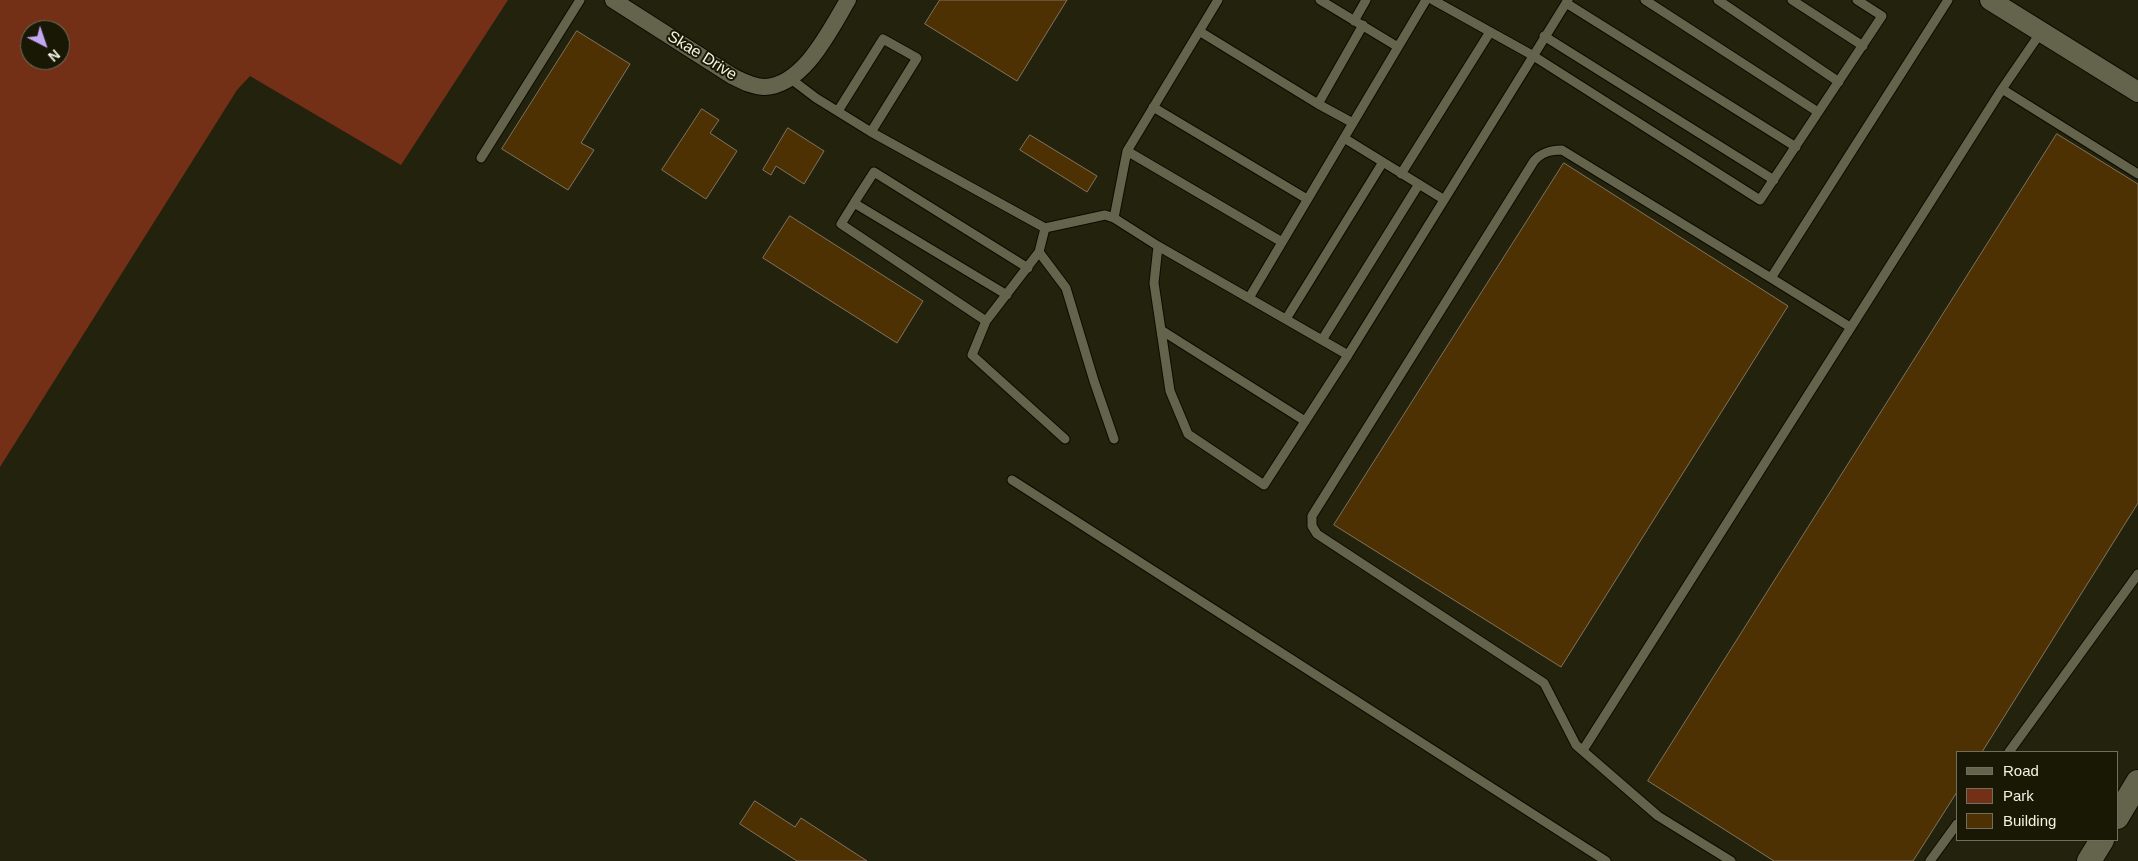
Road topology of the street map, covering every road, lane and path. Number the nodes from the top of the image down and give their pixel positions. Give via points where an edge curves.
1 (580, 0) edge
2 (613, 0) edge
3 (848, 0) edge
4 (1218, 0) edge
5 (1320, 0) edge
6 (1366, 0) edge
7 (1426, 0) edge
8 (1433, 0) edge
9 (1646, 0) edge
10 (1718, 0) edge
11 (1792, 0) edge
12 (1857, 0) edge
13 (1948, 0) edge
14 (1990, 0) edge
15 (1567, 1) edge
16 (1354, 21) junction
17 (1363, 25) junction
18 (1199, 31) junction
19 (1490, 32) junction
20 (2041, 32) junction
21 (1544, 36) junction
22 (1863, 46) junction
23 (1398, 47) junction
24 (1532, 55) junction
25 (791, 78) junction
26 (1839, 82) junction
27 (2002, 89) junction
28 (2138, 92) edge
29 (1318, 104) junction
30 (1153, 107) junction
31 (838, 111) junction
32 (1818, 112) junction
33 (1353, 123) junction
34 (871, 132) junction
35 (1344, 138) junction
36 (1796, 147) junction
37 (1127, 152) junction
38 (482, 158) dead end
39 (1383, 162) junction
40 (1401, 174) junction
41 (2138, 174) edge
42 (1774, 180) junction
43 (1419, 184) junction
44 (1443, 199) junction
45 (1307, 200) junction
46 (854, 203) junction
47 (1114, 218) junction
48 (1045, 228) junction
49 (1282, 242) junction
50 (1158, 246) junction
51 (1039, 252) junction
52 (1028, 268) junction
53 (1771, 278) junction
54 (1007, 295) junction
55 (1249, 298) junction
56 (1286, 319) junction
57 (986, 321) junction
58 (1850, 327) junction
59 (1161, 330) junction
60 (1322, 340) junction
61 (1348, 354) junction
62 (1305, 421) junction
63 (1065, 439) dead end
64 (1114, 439) dead end
65 (1012, 480) dead end
66 (2138, 574) edge
67 (1583, 750) junction
68 (2009, 751) edge
69 (2138, 782) edge
70 (2118, 815) edge
71 (1956, 825) edge
72 (2101, 841) edge
73 (1606, 861) edge
74 (1731, 861) edge
75 (1930, 861) edge
76 (2089, 861) edge

1 - 38 lane
2 - 25 street, Skae Drive via 748,84 765,87
3 - 25 street, Skae Drive via 816,52
4 - 18 lane
5 - 16 lane
6 - 16 lane
7 - 23 lane
8 - 19 lane
9 - 32 lane
10 - 26 lane
11 - 22 lane
12 - 22 lane via 1882,16
13 - 53 lane
14 - 20 street
15 - 21 lane
15 - 36 lane
16 - 17 lane
17 - 23 lane
17 - 29 lane
18 - 29 lane
18 - 30 lane
19 - 24 lane
19 - 40 lane
20 - 27 lane
20 - 28 street
21 - 24 lane
21 - 42 lane
22 - 26 lane
23 - 33 lane
24 - 42 lane via 1760,200
24 - 44 lane
25 - 31 lane
26 - 32 lane
27 - 41 lane
27 - 58 lane
29 - 33 lane
30 - 37 lane
30 - 45 lane
31 - 34 lane
31 - 34 lane via 883,39 917,58
32 - 36 lane
33 - 35 lane
34 - 48 lane
35 - 39 lane
35 - 45 lane
36 - 42 lane
37 - 47 lane
37 - 49 lane
39 - 40 lane
39 - 56 lane
40 - 43 lane
43 - 44 lane
43 - 60 lane
44 - 61 lane
45 - 49 lane
46 - 52 lane via 874,172
46 - 54 lane
46 - 57 lane via 841,224
47 - 48 lane via 1105,215
47 - 50 lane
48 - 51 lane
49 - 55 lane
50 - 55 lane
50 - 59 lane via 1154,284
51 - 52 lane
51 - 64 lane via 1066,288
52 - 54 lane
53 - 58 lane
53 - 67 lane via 1562,150 1540,155 1312,516 1312,526 1317,534 1544,684 1576,745
54 - 57 lane
55 - 56 lane
56 - 60 lane
57 - 63 lane via 972,355
58 - 67 lane
59 - 62 lane
59 - 62 lane via 1170,391 1188,434 1264,485
60 - 61 lane
61 - 62 lane
65 - 73 lane
66 - 68 lane
67 - 74 lane via 1658,816
69 - 70 main road
71 - 75 lane
72 - 76 main road

